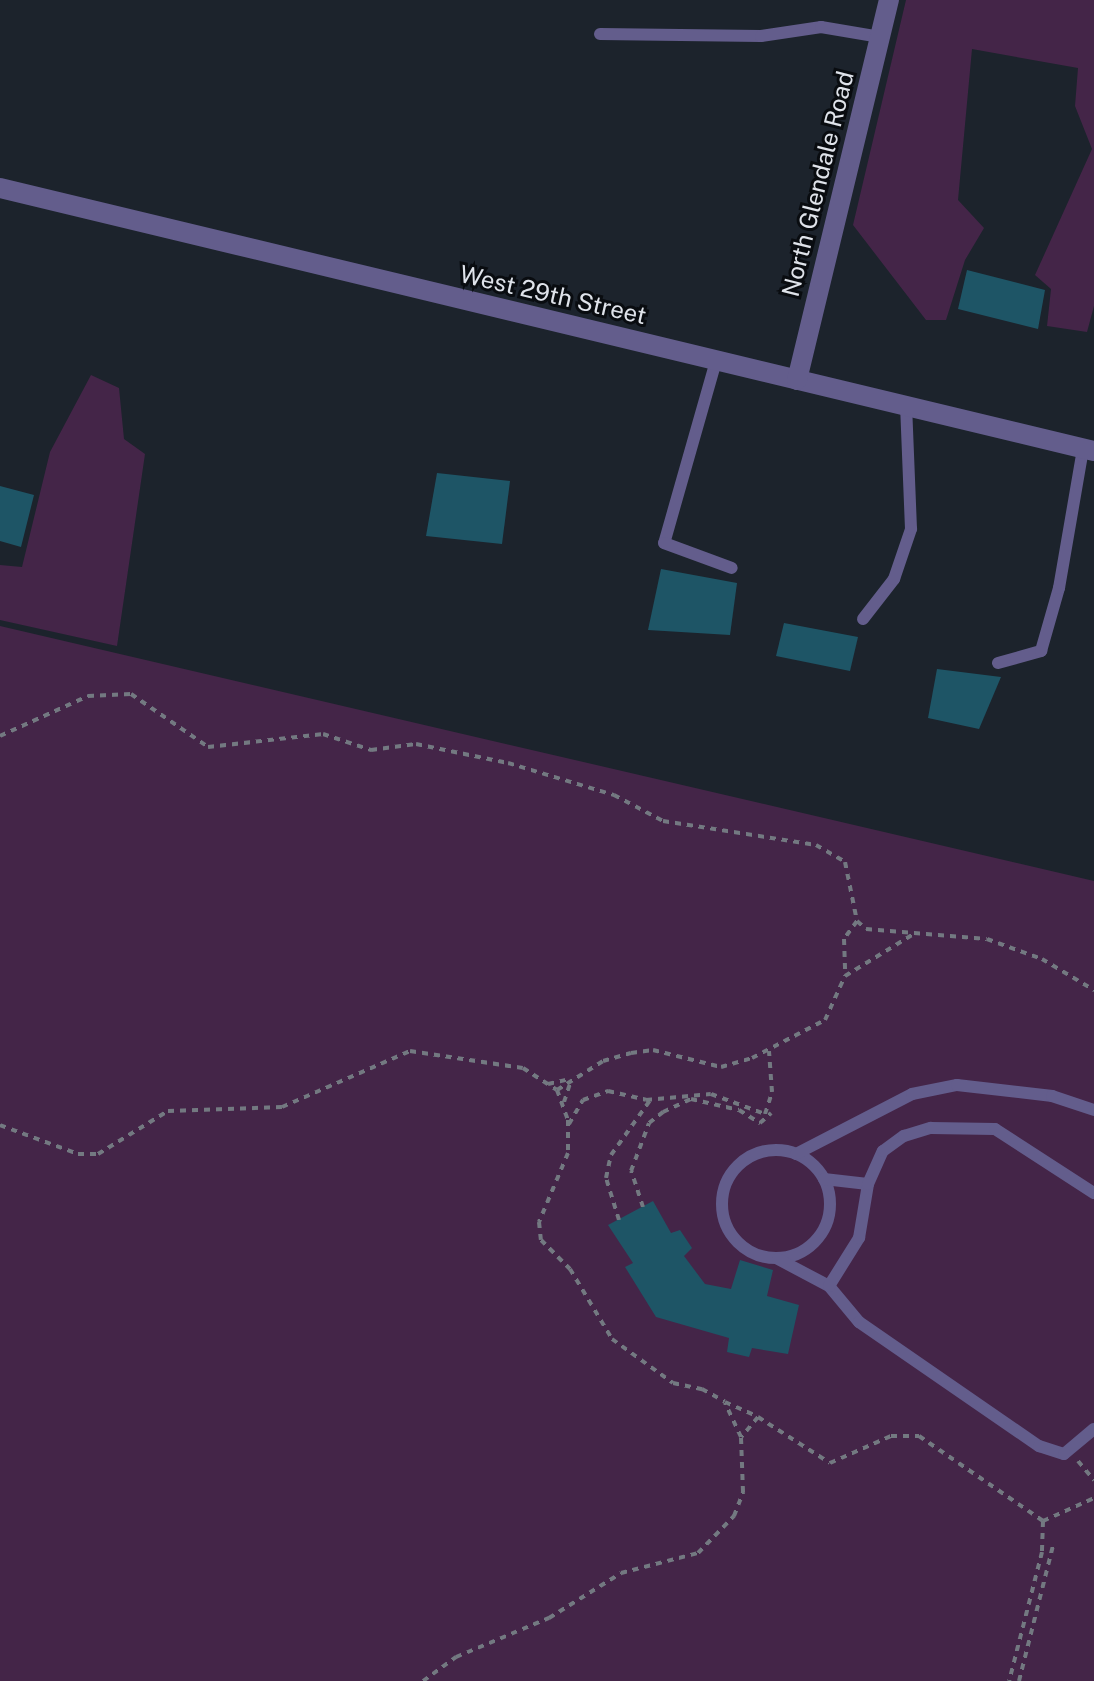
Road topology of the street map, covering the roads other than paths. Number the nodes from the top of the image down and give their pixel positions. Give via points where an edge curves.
1 (889, 0) edge
2 (600, 34) dead end
3 (880, 37) junction
4 (0, 188) edge
5 (716, 361) junction
6 (797, 380) junction
7 (906, 407) junction
8 (1088, 450) edge
9 (732, 568) dead end
10 (863, 619) dead end
11 (998, 663) dead end
12 (1094, 1110) edge
13 (796, 1154) junction
14 (824, 1179) junction
15 (868, 1184) junction
16 (1094, 1193) edge
17 (778, 1259) junction
18 (829, 1286) junction
19 (1094, 1429) edge

1 - 3 street, North Glendale Road
2 - 3 lane via 746,37 821,27
3 - 6 street, North Glendale Road
4 - 5 street, West 29th Street
5 - 6 street, West 29th Street
5 - 9 lane via 664,543
6 - 7 street, West 29th Street
7 - 8 street, West 29th Street
7 - 10 lane via 911,529 894,579
8 - 11 lane via 1041,651
12 - 13 lane via 1052,1096 957,1085 912,1094
13 - 14 lane
13 - 17 lane via 779,1150 746,1159 723,1195 732,1237 760,1256
14 - 15 lane
14 - 17 lane via 830,1196 823,1231 796,1255
15 - 16 lane via 883,1151 904,1136 972,1127 995,1129
15 - 18 lane via 859,1238
17 - 18 lane
18 - 19 lane via 859,1322 1039,1446 1064,1454

